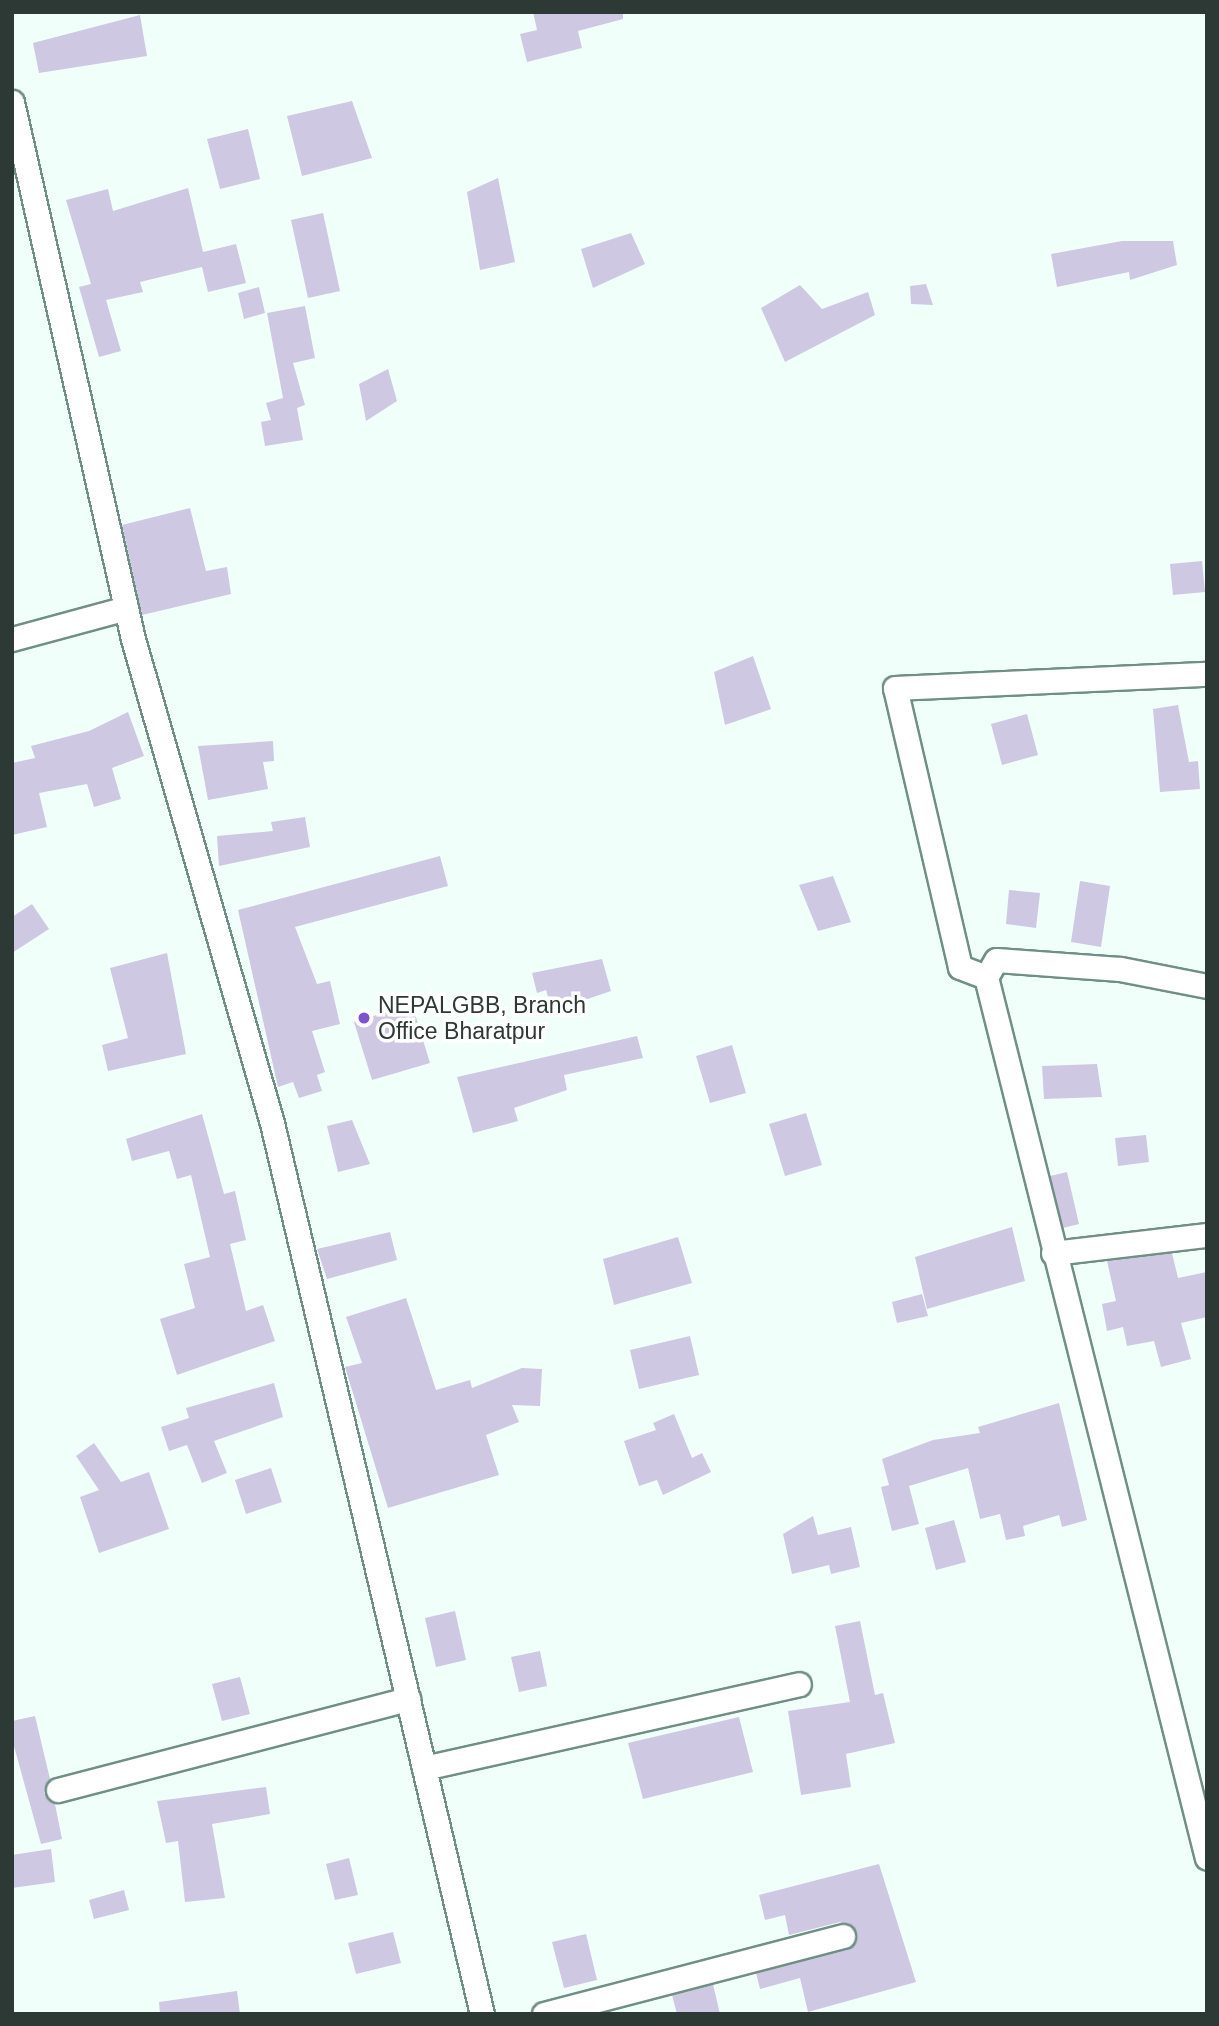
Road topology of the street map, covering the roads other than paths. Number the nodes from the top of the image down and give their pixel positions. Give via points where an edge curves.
1 (12, 102) edge
2 (126, 608) junction
3 (12, 639) edge
4 (1207, 674) edge
5 (986, 978) junction
6 (1207, 986) edge
7 (1207, 1235) edge
8 (1053, 1253) junction
9 (799, 1684) dead end
10 (408, 1699) junction
11 (424, 1768) junction
12 (58, 1790) dead end
13 (1207, 1858) edge
14 (843, 1936) dead end
15 (482, 2014) edge
16 (544, 2014) edge

1 - 2 street
2 - 3 street
2 - 10 street via 272,1123
4 - 5 street via 895,688 960,967
5 - 6 street via 996,960 1120,969
5 - 8 street
7 - 8 street
8 - 13 street
9 - 11 street
10 - 11 street
10 - 12 street
11 - 15 street
14 - 16 street

